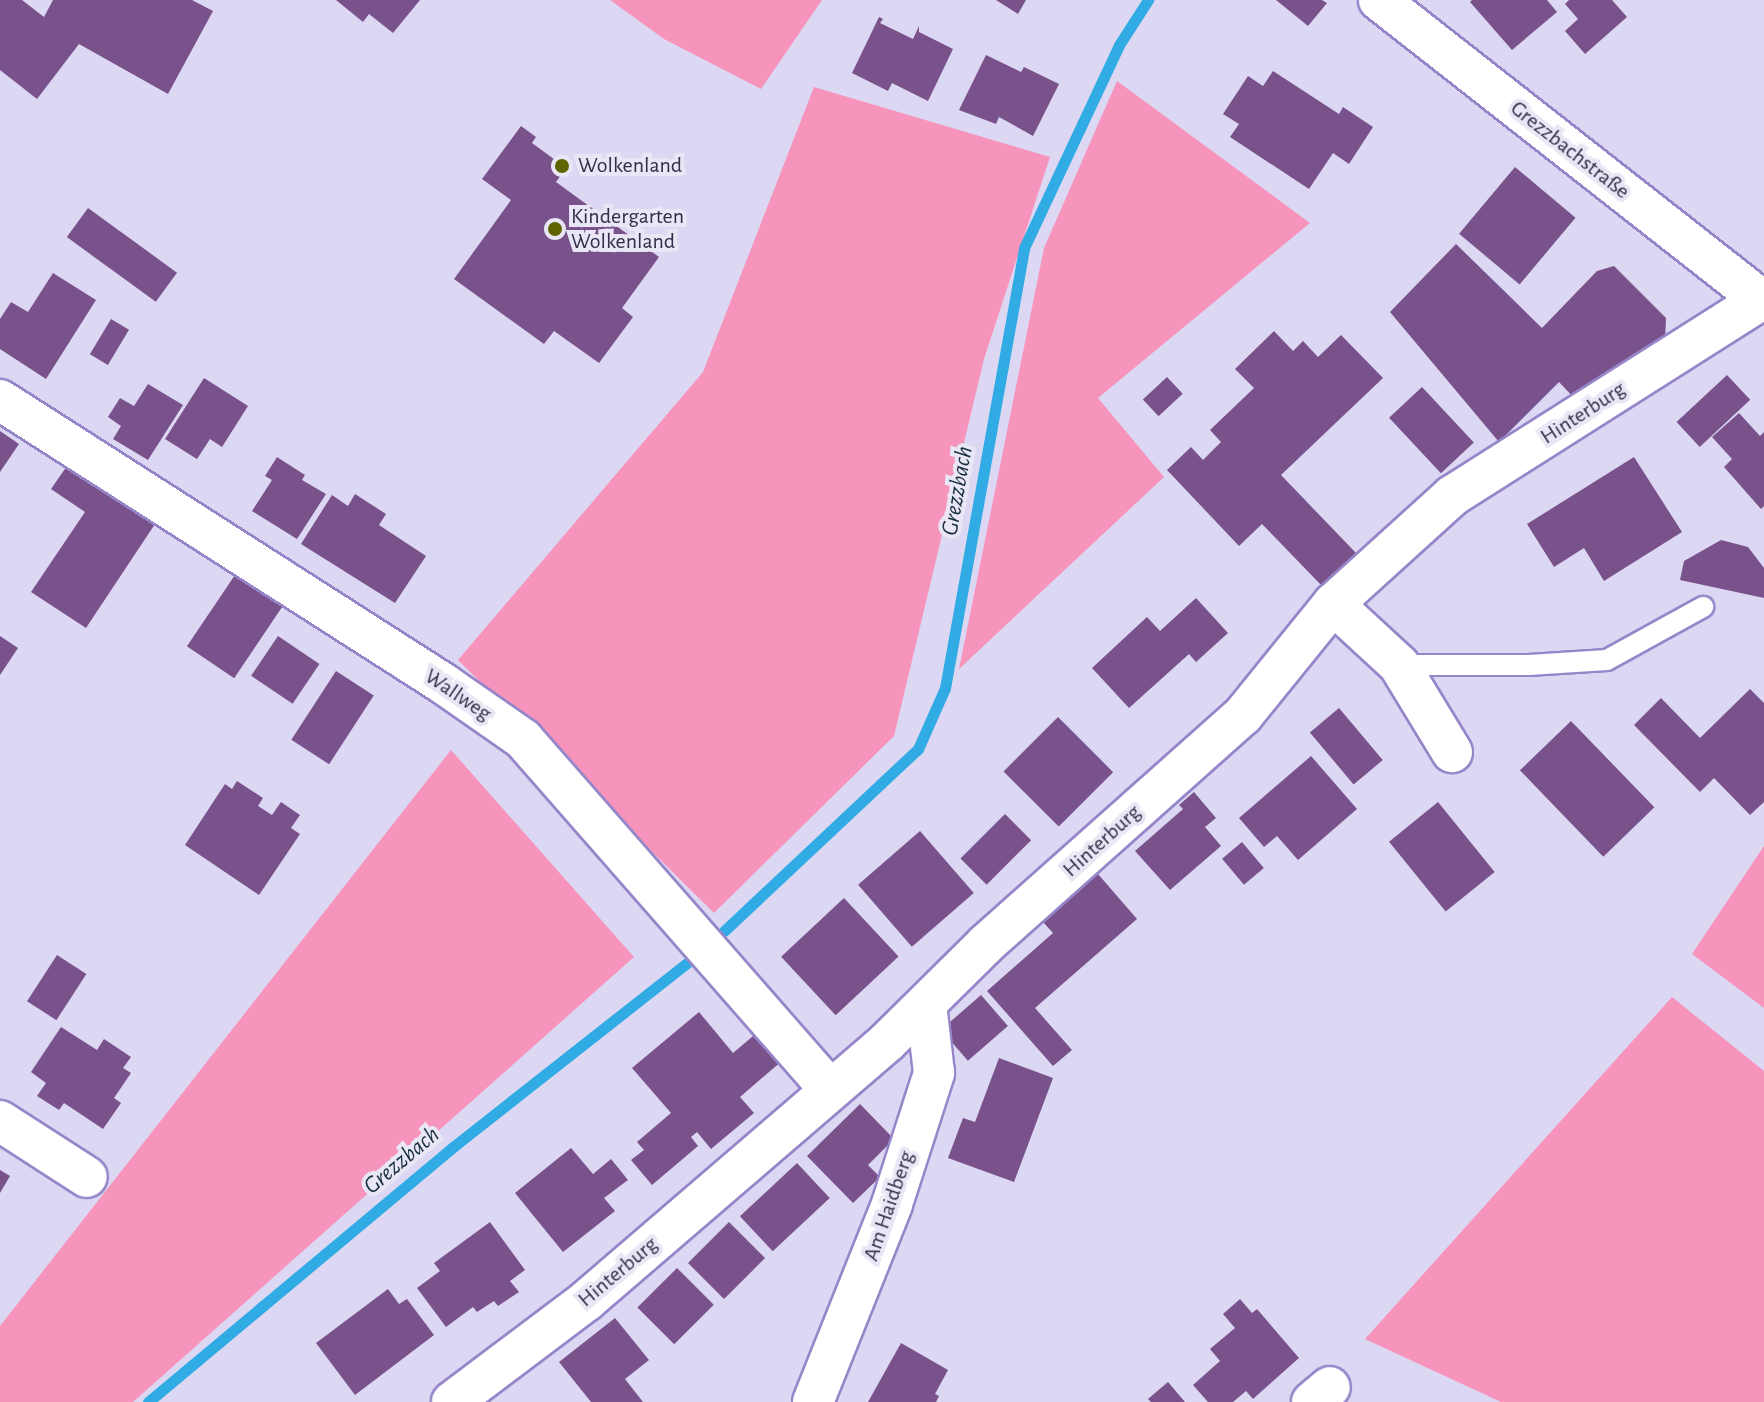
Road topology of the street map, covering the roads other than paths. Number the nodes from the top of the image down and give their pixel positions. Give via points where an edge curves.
1 (1379, 0) edge
2 (1762, 299) edge
3 (0, 400) edge
4 (1333, 604) junction
5 (1703, 607) dead end
6 (1399, 665) junction
7 (1452, 752) dead end
8 (926, 1004) junction
9 (830, 1090) junction
10 (0, 1121) edge
11 (87, 1177) dead end
12 (466, 1399) edge
13 (813, 1402) edge

1 - 2 street, Grezzbachstraße
2 - 4 street, Hinterburg via 1452,496
3 - 9 street, Wallweg via 523,739
4 - 6 street
4 - 8 street, Hinterburg via 1243,715
5 - 6 lane via 1607,660
6 - 7 street
8 - 9 street, Hinterburg
8 - 13 street, Am Haidberg via 934,1073 892,1204
9 - 12 street, Hinterburg
10 - 11 street

